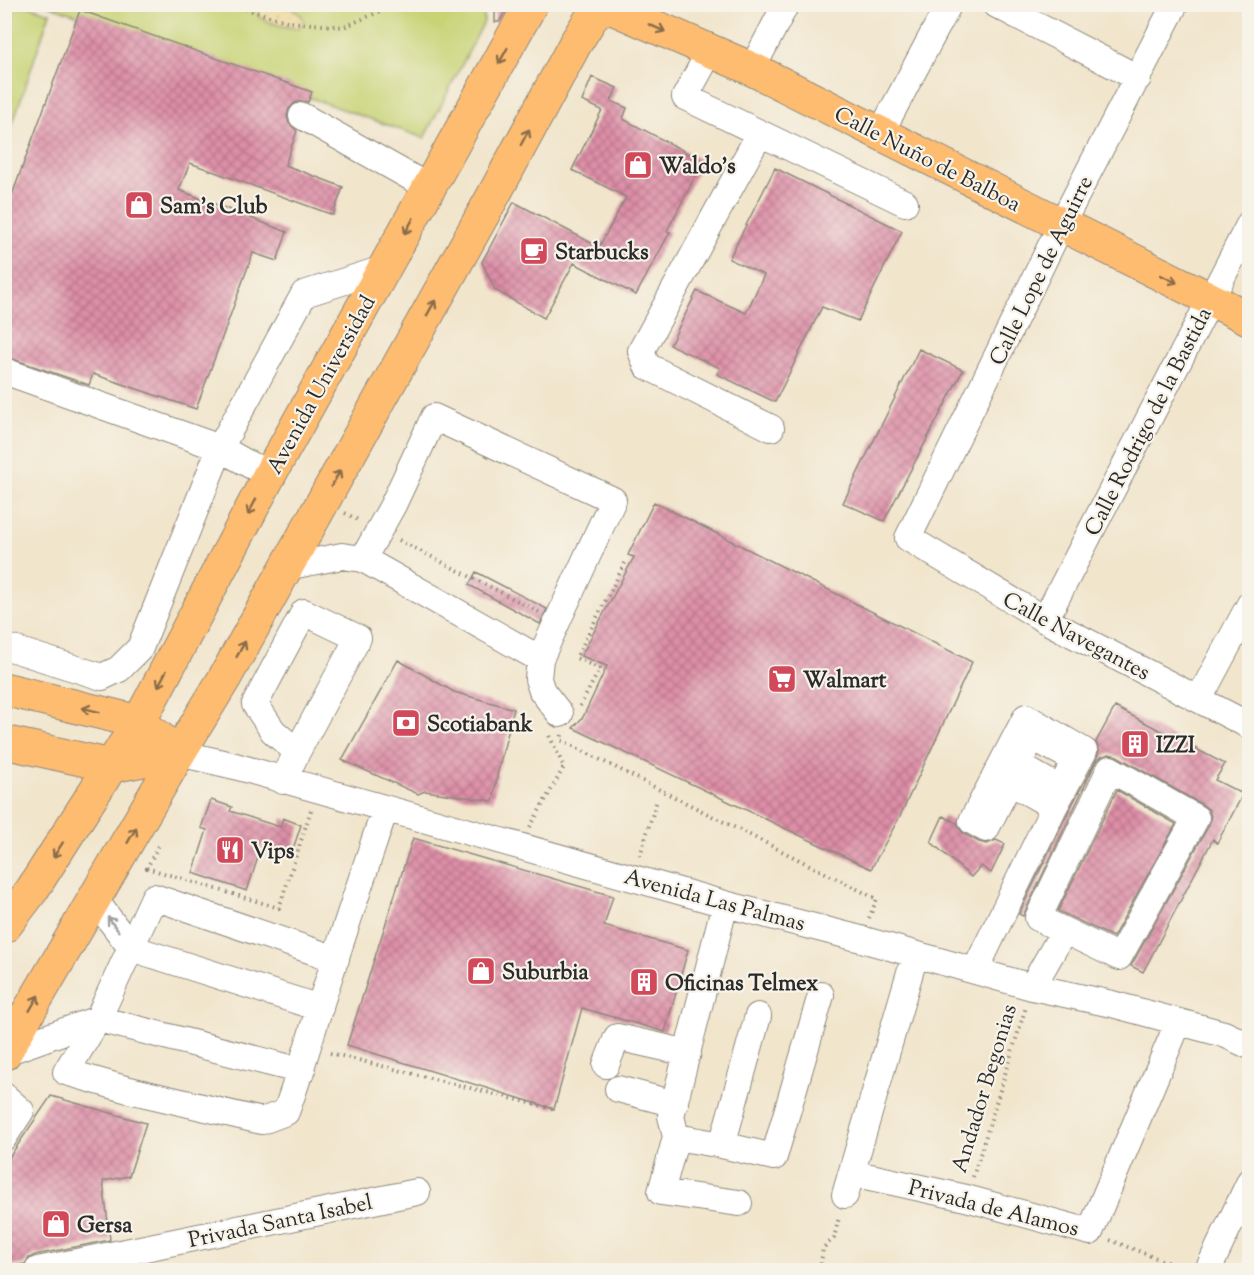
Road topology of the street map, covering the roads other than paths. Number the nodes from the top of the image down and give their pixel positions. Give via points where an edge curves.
1 (531, 4) edge
2 (601, 4) edge
3 (786, 4) edge
4 (949, 4) edge
5 (995, 4) edge
6 (1175, 4) edge
7 (710, 51) junction
8 (752, 69) junction
9 (1138, 78) junction
10 (303, 116) dead end
11 (760, 133) junction
12 (880, 134) junction
13 (430, 188) junction
14 (905, 203) dead end
15 (1250, 223) edge
16 (1061, 225) junction
17 (386, 268) junction
18 (1210, 299) junction
19 (1250, 319) edge
20 (4, 371) edge
21 (771, 428) dead end
22 (220, 448) junction
23 (271, 472) junction
24 (908, 538) joint
25 (363, 559) junction
26 (286, 567) junction
27 (269, 599) junction
28 (1250, 604) edge
29 (304, 612) junction
30 (1045, 620) junction
31 (4, 646) edge
32 (540, 659) junction
33 (224, 679) junction
34 (4, 688) edge
35 (1199, 699) junction
36 (255, 704) junction
37 (567, 720) road end
38 (139, 722) junction
39 (1250, 726) edge
40 (4, 742) edge
41 (297, 752) junction
42 (179, 753) junction
43 (112, 766) junction
44 (284, 781) junction
45 (1049, 804) junction
46 (385, 809) junction
47 (95, 900) junction
48 (725, 904) junction
49 (4, 927) edge
50 (1064, 931) junction
51 (131, 948) junction
52 (915, 954) junction
53 (336, 959) junction
54 (972, 970) junction
55 (1032, 987) junction
56 (821, 995) dead end
57 (320, 1008) junction
58 (758, 1016) dead end
59 (98, 1019) junction
60 (1178, 1023) junction
61 (1250, 1046) edge
62 (5, 1053) edge
63 (688, 1053) junction
64 (606, 1065) dead end
65 (302, 1071) junction
66 (618, 1089) dead end
67 (4, 1096) edge
68 (675, 1104) junction
69 (4, 1137) edge
70 (676, 1137) junction
71 (722, 1145) junction
72 (1250, 1181) edge
73 (417, 1192) dead end
74 (739, 1203) dead end
75 (38, 1270) edge
76 (1208, 1270) edge

1 -> 13 main road, Avenida Universidad
2 -> 7 main road, Calle Nuño de Balboa
26 -> 2 main road via 566,60
3 - 8 street
4 - 12 street
5 - 9 street
6 - 9 street, Calle Lope de Aguirre
7 - 8 main road, Calle Nuño de Balboa
7 - 11 street via 685,96
8 - 12 main road, Calle Nuño de Balboa
9 - 16 street, Calle Lope de Aguirre
10 - 13 street
11 - 14 street
11 - 21 street via 641,351 647,366
12 - 16 main road, Calle Nuño de Balboa
13 -> 17 main road, Avenida Universidad
15 - 18 street, Calle Rodrigo de la Bastida
16 -> 18 main road, Calle Nuño de Balboa
16 - 24 street, Calle Lope de Aguirre
17 - 22 street via 304,294
17 - 23 main road, Avenida Universidad
18 - 19 main road, Calle Nuño de Balboa
18 - 30 street, Calle Rodrigo de la Bastida
20 - 22 street
22 - 23 street
22 - 31 street via 140,648 119,669 102,677
23 -> 38 main road, Avenida Universidad
24 - 30 street, Calle Navegantes
25 - 26 street via 342,556
25 - 32 street
25 - 32 street via 434,417 613,500
26 - 27 main road
27 - 29 street
33 -> 27 main road
28 - 35 street
29 - 36 street
29 - 41 street via 358,638
30 - 35 street, Calle Navegantes
32 - 37 street via 538,679 543,691
33 - 36 street
33 - 42 main road
38 -> 34 main road
35 - 39 street, Calle Navegantes
36 - 41 street via 273,731
38 - 42 main road
38 - 43 main road, Avenida Universidad
40 - 43 main road
41 - 44 street
42 - 43 main road
42 - 44 street, Avenida Las Palmas
47 -> 42 main road
43 -> 49 main road, Avenida Universidad
44 - 46 street, Avenida Las Palmas
45 - 45 street via 1084,751 1026,717 972,821 986,830 1014,773
45 - 54 street
46 - 48 street, Avenida Las Palmas
46 - 53 street
51 -> 47 street
62 -> 47 main road
48 - 52 street, Avenida Las Palmas
48 - 63 street
50 - 50 street via 1038,918 1110,769 1196,818 1119,957
50 - 55 street
51 - 53 street via 154,897
51 - 57 street
51 - 59 street
52 - 54 street, Avenida Las Palmas
52 - 60 street, Privada de Alamos via 849,1184 966,1198 1090,1232
53 - 57 street
54 - 55 street, Avenida Las Palmas
55 - 60 street, Avenida Las Palmas
56 - 71 street via 774,1157
57 - 65 street
58 - 71 street
59 - 62 street
59 - 65 street
59 - 65 street via 66,1072 262,1121 286,1112
60 - 61 street, Avenida Las Palmas via 1224,1034
63 - 64 street via 617,1037
63 - 68 street
66 - 68 street
67 - 69 street via 21,1111
68 - 70 street via 671,1116
70 - 71 street
70 - 74 street via 661,1192
72 - 76 street
73 - 75 street, Privada Santa Isabel

